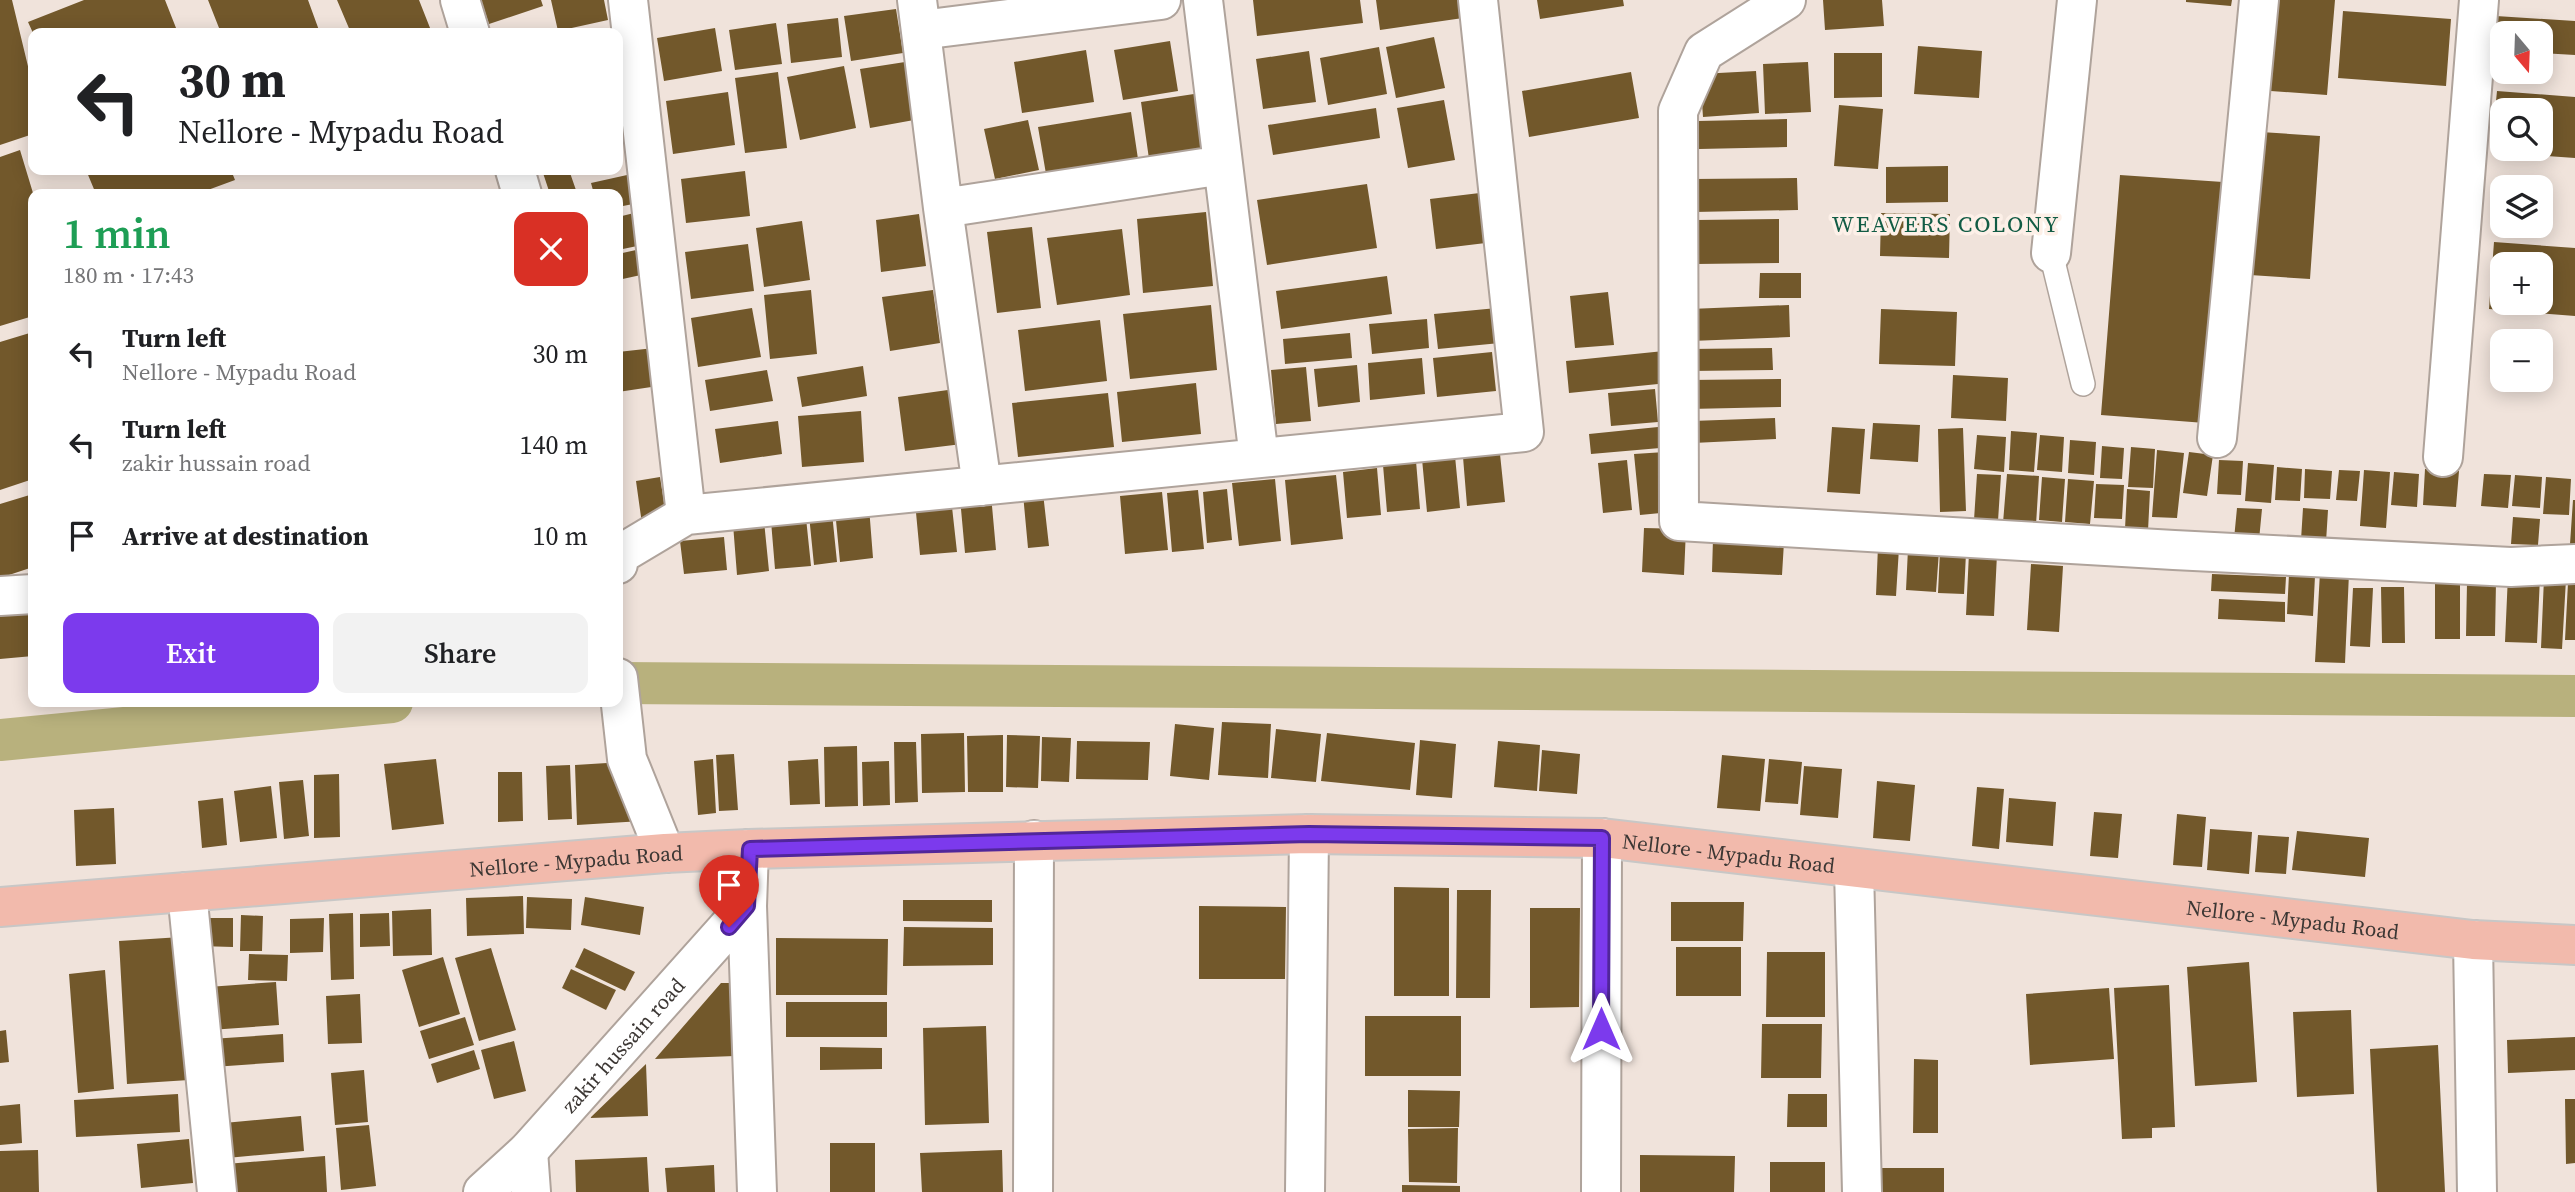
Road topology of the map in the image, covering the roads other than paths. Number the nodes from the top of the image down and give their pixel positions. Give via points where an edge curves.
1 (460, 0) edge
2 (628, 0) edge
3 (1161, 0) edge
4 (1203, 0) edge
5 (1478, 0) edge
6 (1786, 0) edge
7 (2077, 0) edge
8 (2259, 0) edge
9 (2479, 0) edge
10 (919, 15) edge
11 (468, 28) edge
12 (1223, 165) junction
13 (943, 208) junction
14 (2051, 253) joint
15 (2083, 384) dead end
16 (2217, 438) dead end
17 (2443, 457) dead end
18 (1259, 458) junction
19 (982, 486) junction
20 (686, 515) junction
21 (623, 553) edge
22 (2575, 564) edge
23 (28, 594) edge
24 (0, 596) edge
25 (621, 707) edge
26 (1309, 834) junction
27 (1602, 838) junction
28 (1034, 840) junction
29 (750, 849) junction
30 (665, 853) junction
31 (1854, 869) junction
32 (187, 892) junction
33 (747, 906) junction
34 (0, 907) edge
35 (2473, 940) junction
36 (2575, 945) edge
37 (528, 1151) junction
38 (217, 1192) edge
39 (483, 1192) edge
40 (531, 1192) edge
41 (757, 1192) edge
42 (1033, 1192) edge
43 (1305, 1192) edge
44 (1601, 1192) edge
45 (1862, 1192) edge
46 (2477, 1192) edge

1 - 11 street
2 - 20 street
3 - 10 street
4 - 12 street
5 - 18 street via 1524,432
6 - 22 street via 1703,52 1678,111 1679,521 2160,550 2497,566
7 - 14 street
8 - 16 street
9 - 17 street
10 - 13 street
12 - 13 street
12 - 18 street
13 - 19 street
14 - 15 lane
18 - 19 street
19 - 20 street
20 - 21 street
23 - 24 street
25 - 30 street via 627,759
26 - 27 main road, Nellore - Mypadu Road
26 - 28 main road, Nellore - Mypadu Road
26 - 43 street
27 - 31 main road, Nellore - Mypadu Road
27 - 44 street
28 - 29 main road, Nellore - Mypadu Road
28 - 42 street
29 - 30 main road, Nellore - Mypadu Road
29 - 33 street
30 - 32 main road, Nellore - Mypadu Road
31 - 35 main road, Nellore - Mypadu Road
31 - 45 street
32 - 34 main road, Nellore - Mypadu Road
32 - 38 street
33 - 37 street, zakir hussain road
33 - 41 street
35 - 36 main road, Nellore - Mypadu Road
35 - 46 street
37 - 39 street, zakir hussain road
37 - 40 street

